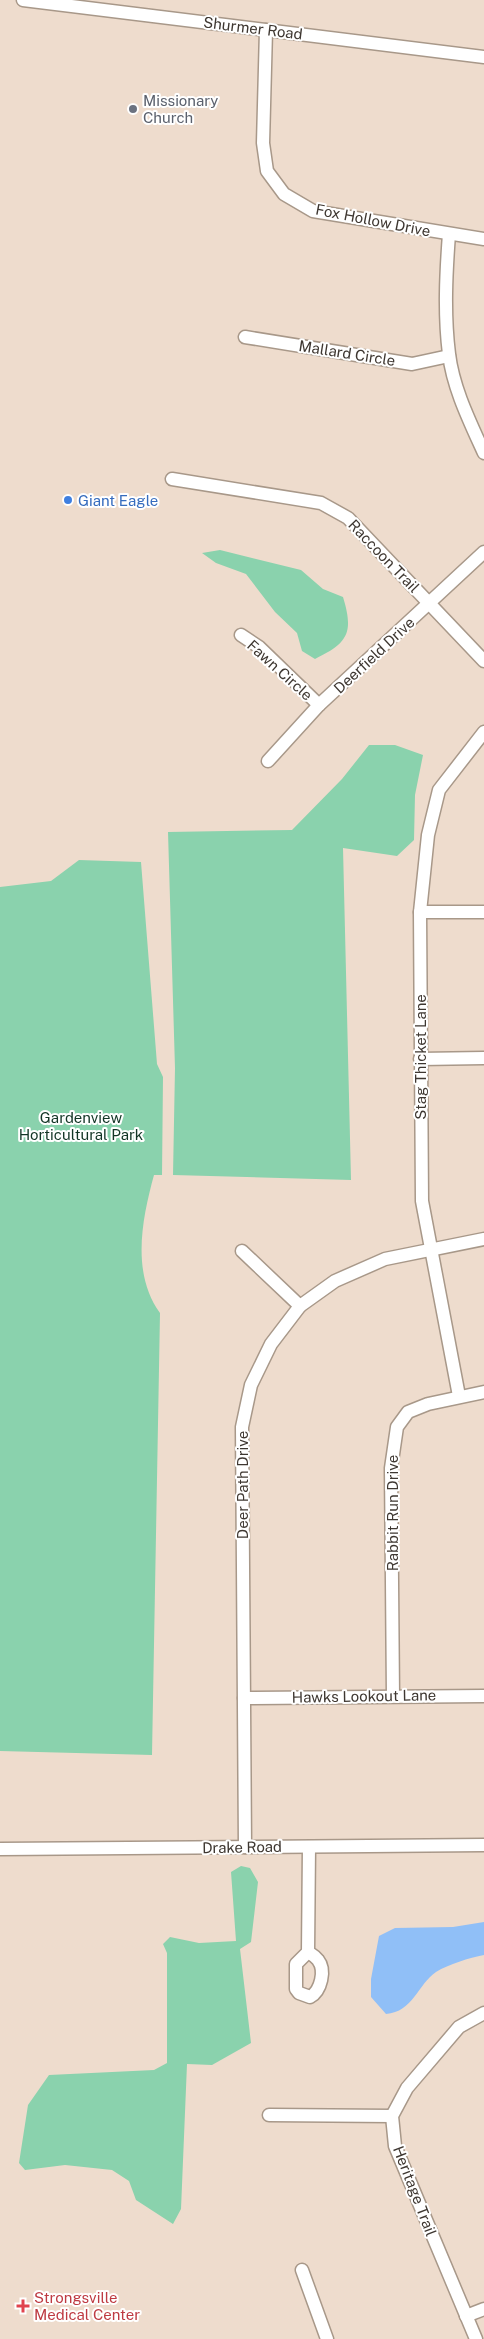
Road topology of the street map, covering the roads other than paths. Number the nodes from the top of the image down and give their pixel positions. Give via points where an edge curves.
1 (23, 0) edge
2 (266, 30) junction
3 (484, 57) edge
4 (449, 234) junction
5 (484, 239) edge
6 (245, 337) dead end
7 (449, 356) junction
8 (484, 453) edge
9 (172, 479) dead end
10 (484, 552) edge
11 (429, 603) junction
12 (241, 635) dead end
13 (484, 661) edge
14 (319, 705) junction
15 (484, 732) edge
16 (268, 761) dead end
17 (420, 912) junction
18 (484, 912) edge
19 (484, 1058) edge
20 (420, 1059) junction
21 (484, 1240) edge
22 (430, 1250) junction
23 (242, 1251) dead end
24 (300, 1306) junction
25 (484, 1392) edge
26 (459, 1396) junction
27 (393, 1696) junction
28 (484, 1696) edge
29 (244, 1698) junction
30 (484, 1845) edge
31 (245, 1847) junction
32 (308, 1847) junction
33 (0, 1849) edge
34 (308, 1952) dead end
35 (484, 2013) edge
36 (269, 2115) dead end
37 (392, 2116) junction
38 (302, 2270) dead end
39 (484, 2309) edge
40 (466, 2316) junction
41 (327, 2339) edge
42 (476, 2339) edge

1 - 2 street, Shurmer Road
2 - 3 street, Shurmer Road
2 - 4 street, Fox Hollow Drive via 263,144 267,171 284,194 313,211
4 - 5 street, Fox Hollow Drive
4 - 7 street via 445,282
6 - 7 street, Mallard Circle via 412,364
7 - 8 street via 462,402
9 - 11 street, Raccoon Trail via 321,503 348,518
10 - 11 street, Deerfield Drive
11 - 13 street, Raccoon Trail
11 - 14 street, Deerfield Drive
12 - 14 street, Fawn Circle via 259,647
14 - 16 street, Deerfield Drive
15 - 17 street, Stag Thicket Lane via 439,790 428,835
17 - 18 street
17 - 20 street, Stag Thicket Lane
19 - 20 street
20 - 22 street, Stag Thicket Lane via 422,1202
21 - 22 street, Deer Path Drive
22 - 24 street, Deer Path Drive via 385,1259 334,1280
22 - 26 street, Stag Thicket Lane
23 - 24 street
24 - 29 street, Deer Path Drive via 270,1344 251,1385 242,1427
25 - 26 street, Rabbit Run Drive
26 - 27 street, Rabbit Run Drive via 408,1412 397,1427 391,1468
27 - 28 street, Hawks Lookout Lane
27 - 29 street, Hawks Lookout Lane
29 - 31 street, Deer Path Drive
30 - 32 street, Drake Road
31 - 32 street, Drake Road
31 - 33 street, Drake Road
32 - 34 street
35 - 37 street via 459,2027 407,2088
36 - 37 street
37 - 40 street, Heritage Trail via 396,2146
38 - 41 street
39 - 40 street
40 - 42 street, Heritage Trail

